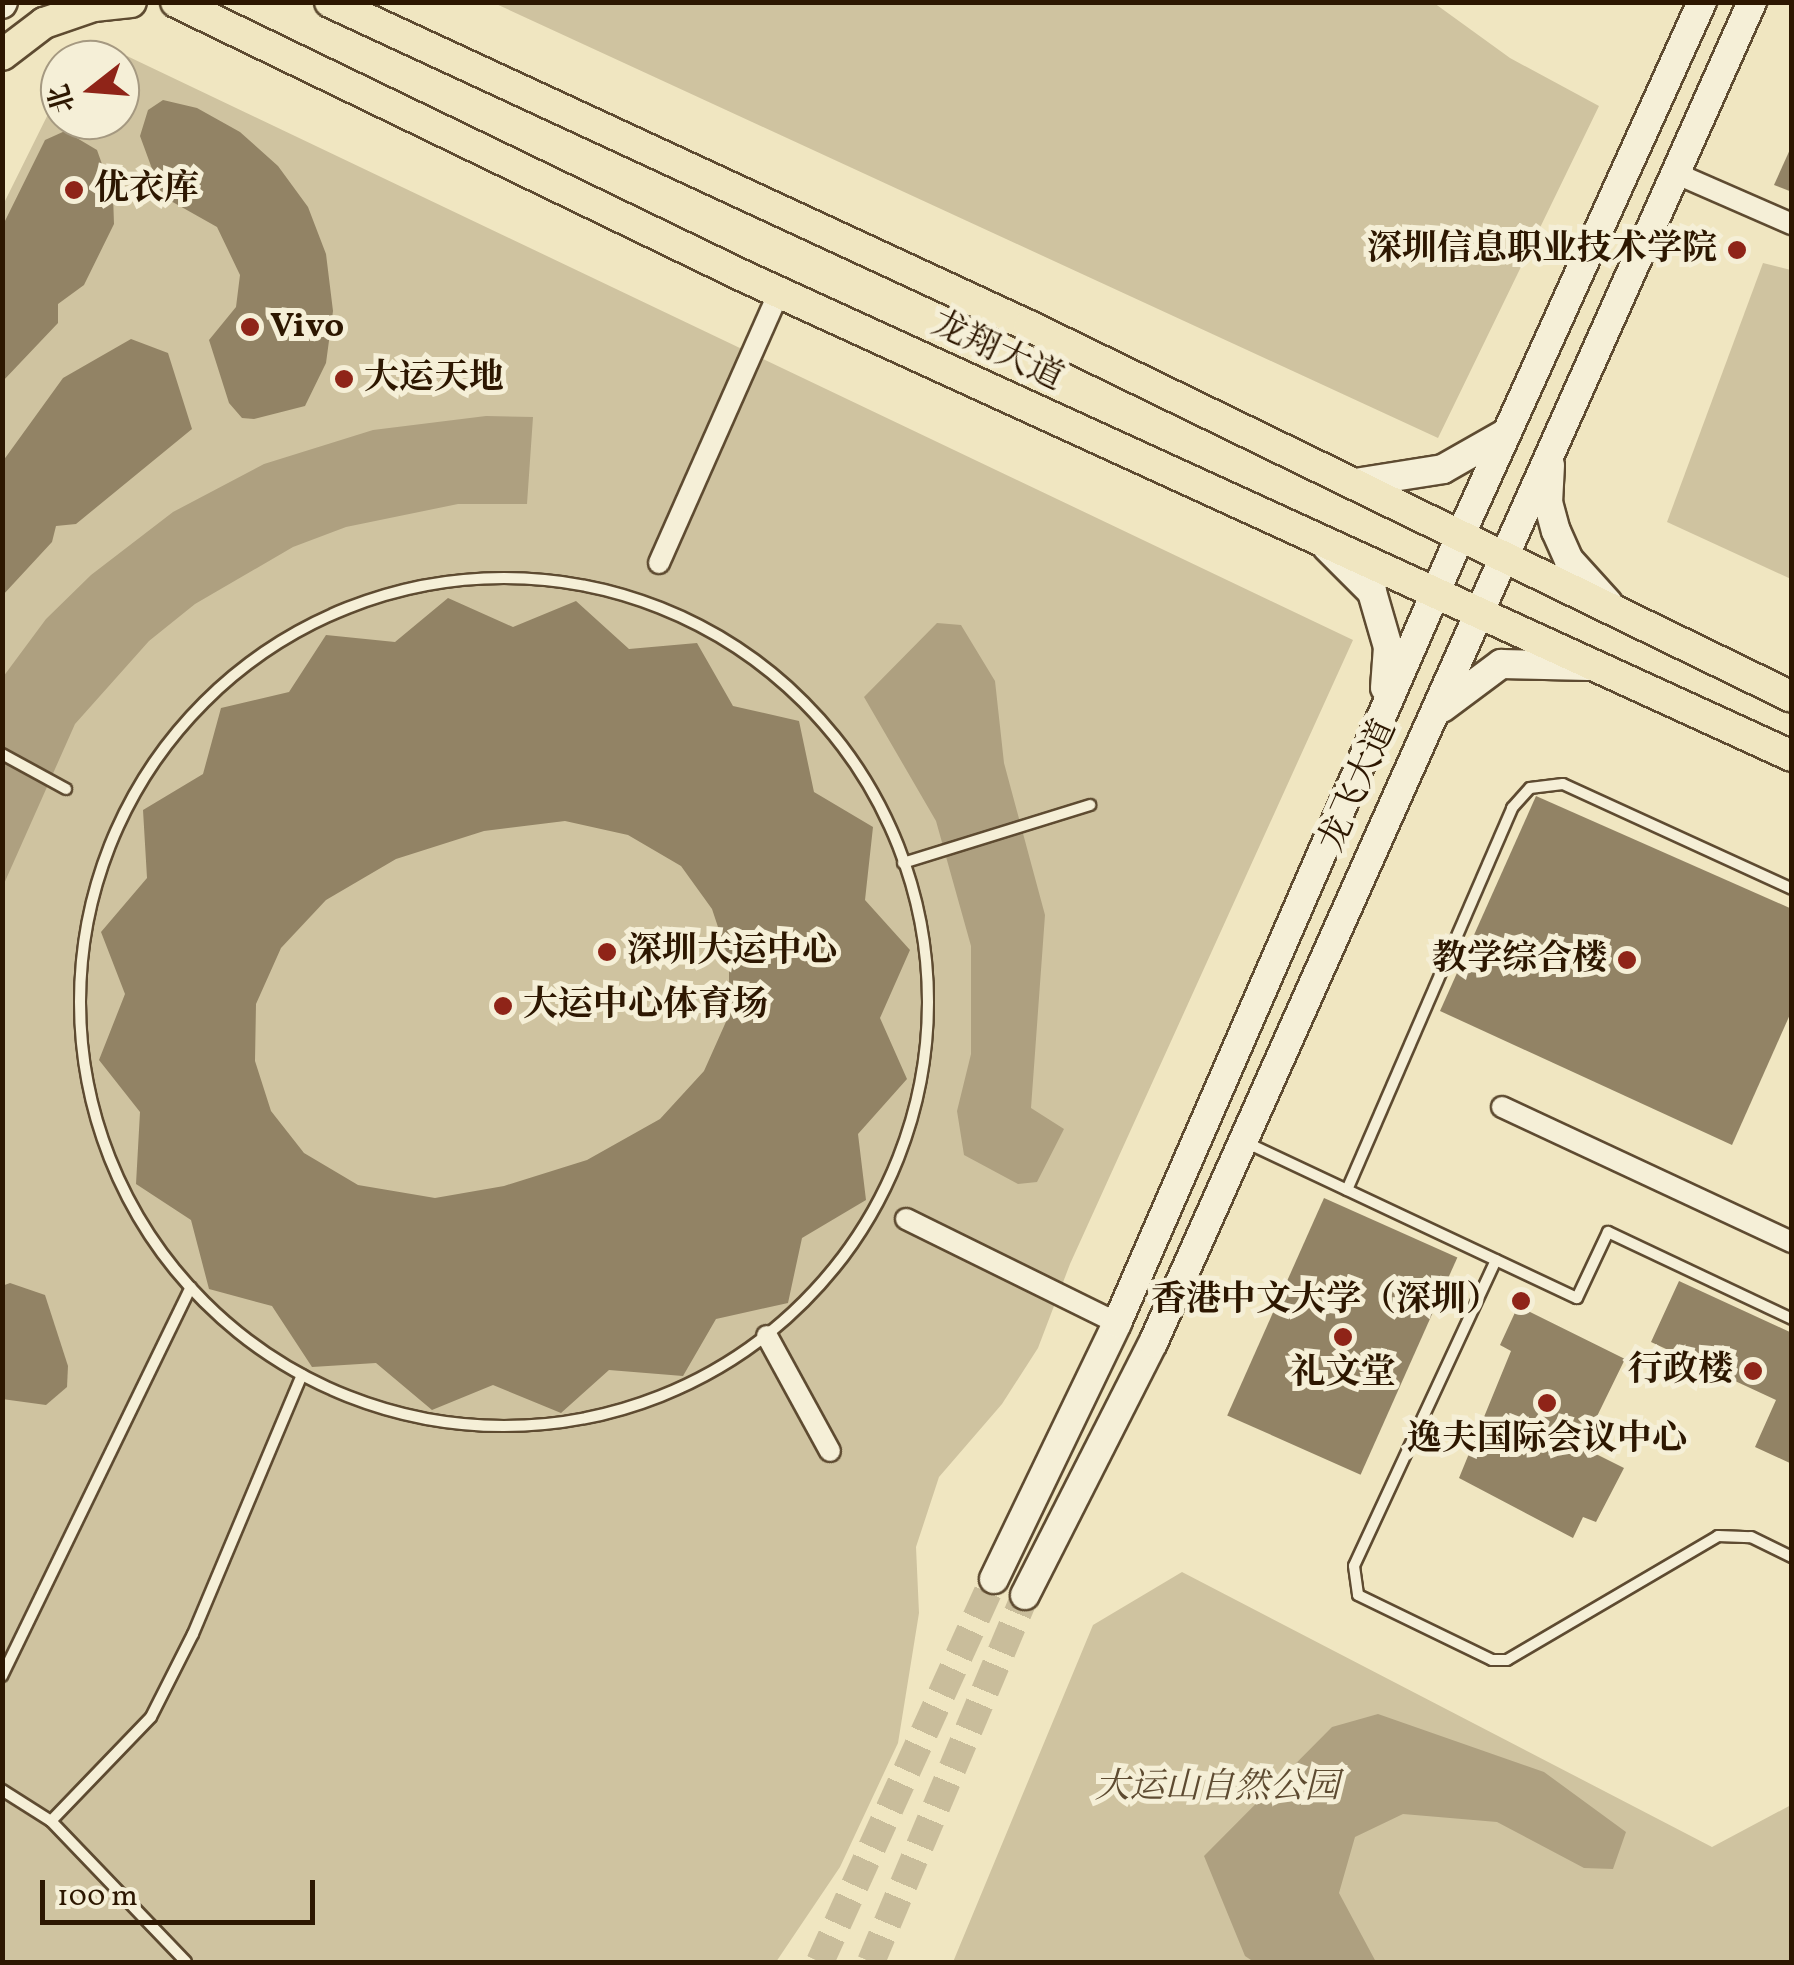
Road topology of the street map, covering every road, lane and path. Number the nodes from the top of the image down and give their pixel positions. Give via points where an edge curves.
1 (131, 2) edge
2 (150, 2) edge
3 (330, 2) edge
4 (1702, 2) edge
5 (1752, 2) edge
6 (181, 5) edge
7 (2, 54) edge
8 (1675, 174) junction
9 (1792, 224) edge
10 (779, 292) junction
11 (1507, 432) junction
12 (1554, 441) junction
13 (1356, 483) junction
14 (1461, 534) junction
15 (1322, 543) junction
16 (1505, 555) junction
17 (659, 563) dead end
18 (1434, 594) junction
19 (1612, 608) junction
20 (1478, 614) junction
21 (1594, 666) junction
22 (1792, 696) edge
23 (1382, 714) junction
24 (1427, 724) junction
25 (2, 754) edge
26 (1792, 756) edge
27 (66, 789) dead end
28 (1090, 805) dead end
29 (903, 863) junction
30 (1792, 889) edge
31 (1502, 1107) dead end
32 (1242, 1140) junction
33 (1347, 1190) junction
34 (906, 1219) dead end
35 (1792, 1242) edge
36 (1496, 1260) junction
37 (191, 1287) junction
38 (1792, 1319) edge
39 (1116, 1323) junction
40 (767, 1336) junction
41 (302, 1375) junction
42 (830, 1451) dead end
43 (1792, 1557) edge
44 (994, 1579) tunnel mouth
45 (1025, 1595) tunnel mouth
46 (2, 1676) edge
47 (2, 1790) edge
48 (51, 1820) junction
49 (186, 1962) edge

1 - 7 main road via 44,23
2 - 6 main road, 龙翔大道
3 - 13 main road, 龙翔大道
4 - 11 main road, 龙飞大道
5 - 8 main road, 龙飞大道
6 - 10 main road, 龙翔大道
8 - 9 street
8 - 12 main road, 龙飞大道
10 - 15 main road, 龙翔大道
10 - 17 street
11 - 13 main road via 1442,469
11 - 14 main road, 龙飞大道
12 - 16 main road, 龙飞大道
12 - 19 main road via 1547,478 1556,531 1569,560
13 - 14 main road, 龙翔大道
14 - 16 main road, 龙翔大道
14 - 18 main road, 龙飞大道
15 - 18 main road, 龙翔大道
15 - 23 main road via 1372,592 1382,618 1388,647
16 - 19 main road, 龙翔大道
16 - 20 main road, 龙飞大道
18 - 20 main road, 龙翔大道
18 - 23 main road, 龙飞大道
19 - 22 main road, 龙翔大道
20 - 21 main road, 龙翔大道
20 - 24 main road, 龙飞大道
21 - 24 main road via 1502,664 1460,690
21 - 26 main road, 龙翔大道
23 - 39 main road, 龙飞大道
24 - 32 main road, 龙飞大道
25 - 27 lane
28 - 29 lane
29 - 37 lane via 858,771 792,692 739,650 648,603 547,580 460,580 376,597 282,640 213,694 157,759 120,824 88,928 81,998 94,1102 131,1201
29 - 40 lane via 921,931 927,1001 922,1070 906,1139 860,1233 818,1288
30 - 33 lane via 1564,784 1530,788 1512,808
31 - 35 street
32 - 33 lane
32 - 45 main road, 龙飞大道 via 1153,1343
33 - 36 lane
34 - 39 street
36 - 38 lane via 1577,1298 1608,1232
36 - 43 lane via 1354,1566 1358,1596 1492,1660 1507,1660 1718,1536 1751,1537
37 - 41 lane via 242,1336
37 - 46 lane
39 - 44 main road, 龙飞大道
40 - 41 lane via 660,1398 540,1426 434,1422 366,1404
40 - 42 street
41 - 48 lane via 151,1717
47 - 48 lane
48 - 49 lane

